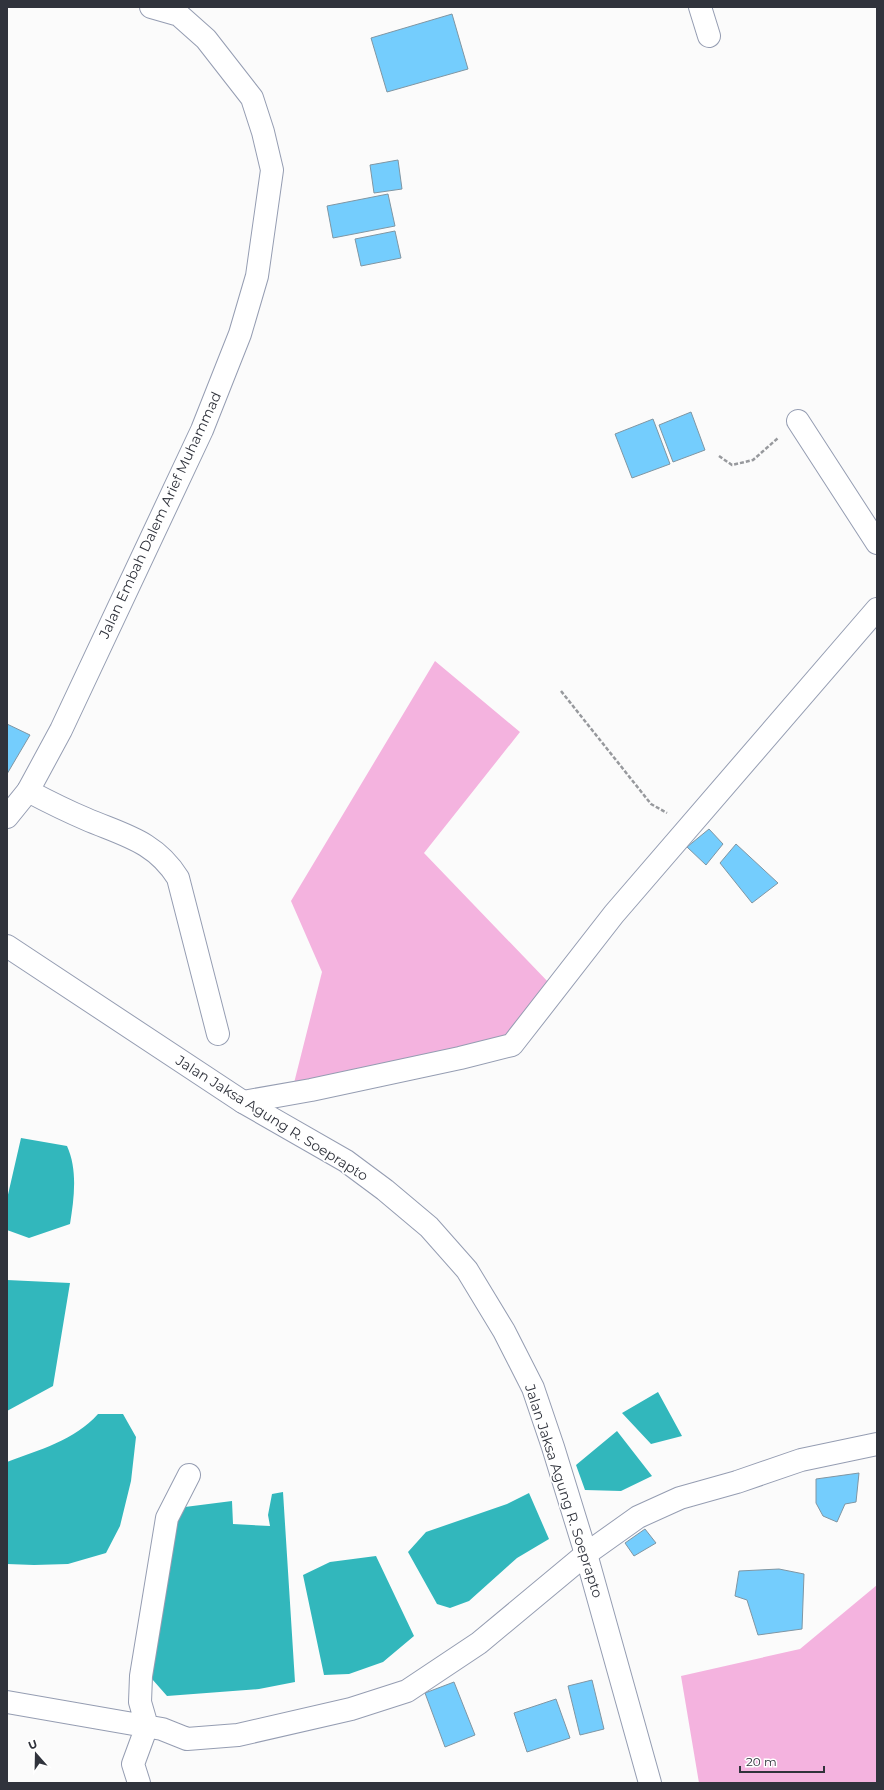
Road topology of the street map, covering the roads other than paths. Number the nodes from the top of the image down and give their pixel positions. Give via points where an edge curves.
1 (151, 7) edge
2 (700, 7) edge
3 (708, 36) dead end
4 (798, 421) road end
5 (877, 543) edge
6 (877, 608) edge
7 (28, 791) junction
8 (7, 816) edge
9 (7, 946) edge
10 (218, 1034) dead end
11 (243, 1102) junction
12 (877, 1444) edge
13 (189, 1475) dead end
14 (586, 1554) junction
15 (7, 1702) edge
16 (147, 1726) junction
17 (139, 1783) edge
18 (650, 1783) edge

1 - 7 street, Jalan Embah Dalem Arief Muhammad via 180,15 206,40 252,98 272,170 258,276 240,334 202,430 61,730
2 - 3 street
4 - 5 street
6 - 11 street via 614,914 512,1045 445,1062
7 - 8 street, Jalan Embah Dalem Arief Muhammad
7 - 10 street via 87,820 133,838 169,864 178,878
9 - 11 street, Jalan Jaksa Agung R. Soeprapto
11 - 14 street, Jalan Jaksa Agung R. Soeprapto via 346,1161 385,1190 429,1227 466,1270 504,1331 533,1388
12 - 14 street via 801,1460 680,1498 638,1517
13 - 16 street via 167,1518 141,1676 140,1702
14 - 16 street via 479,1643 407,1691 351,1709 238,1735 187,1739
14 - 18 street, Jalan Jaksa Agung R. Soeprapto
15 - 16 street
16 - 17 street via 133,1764

